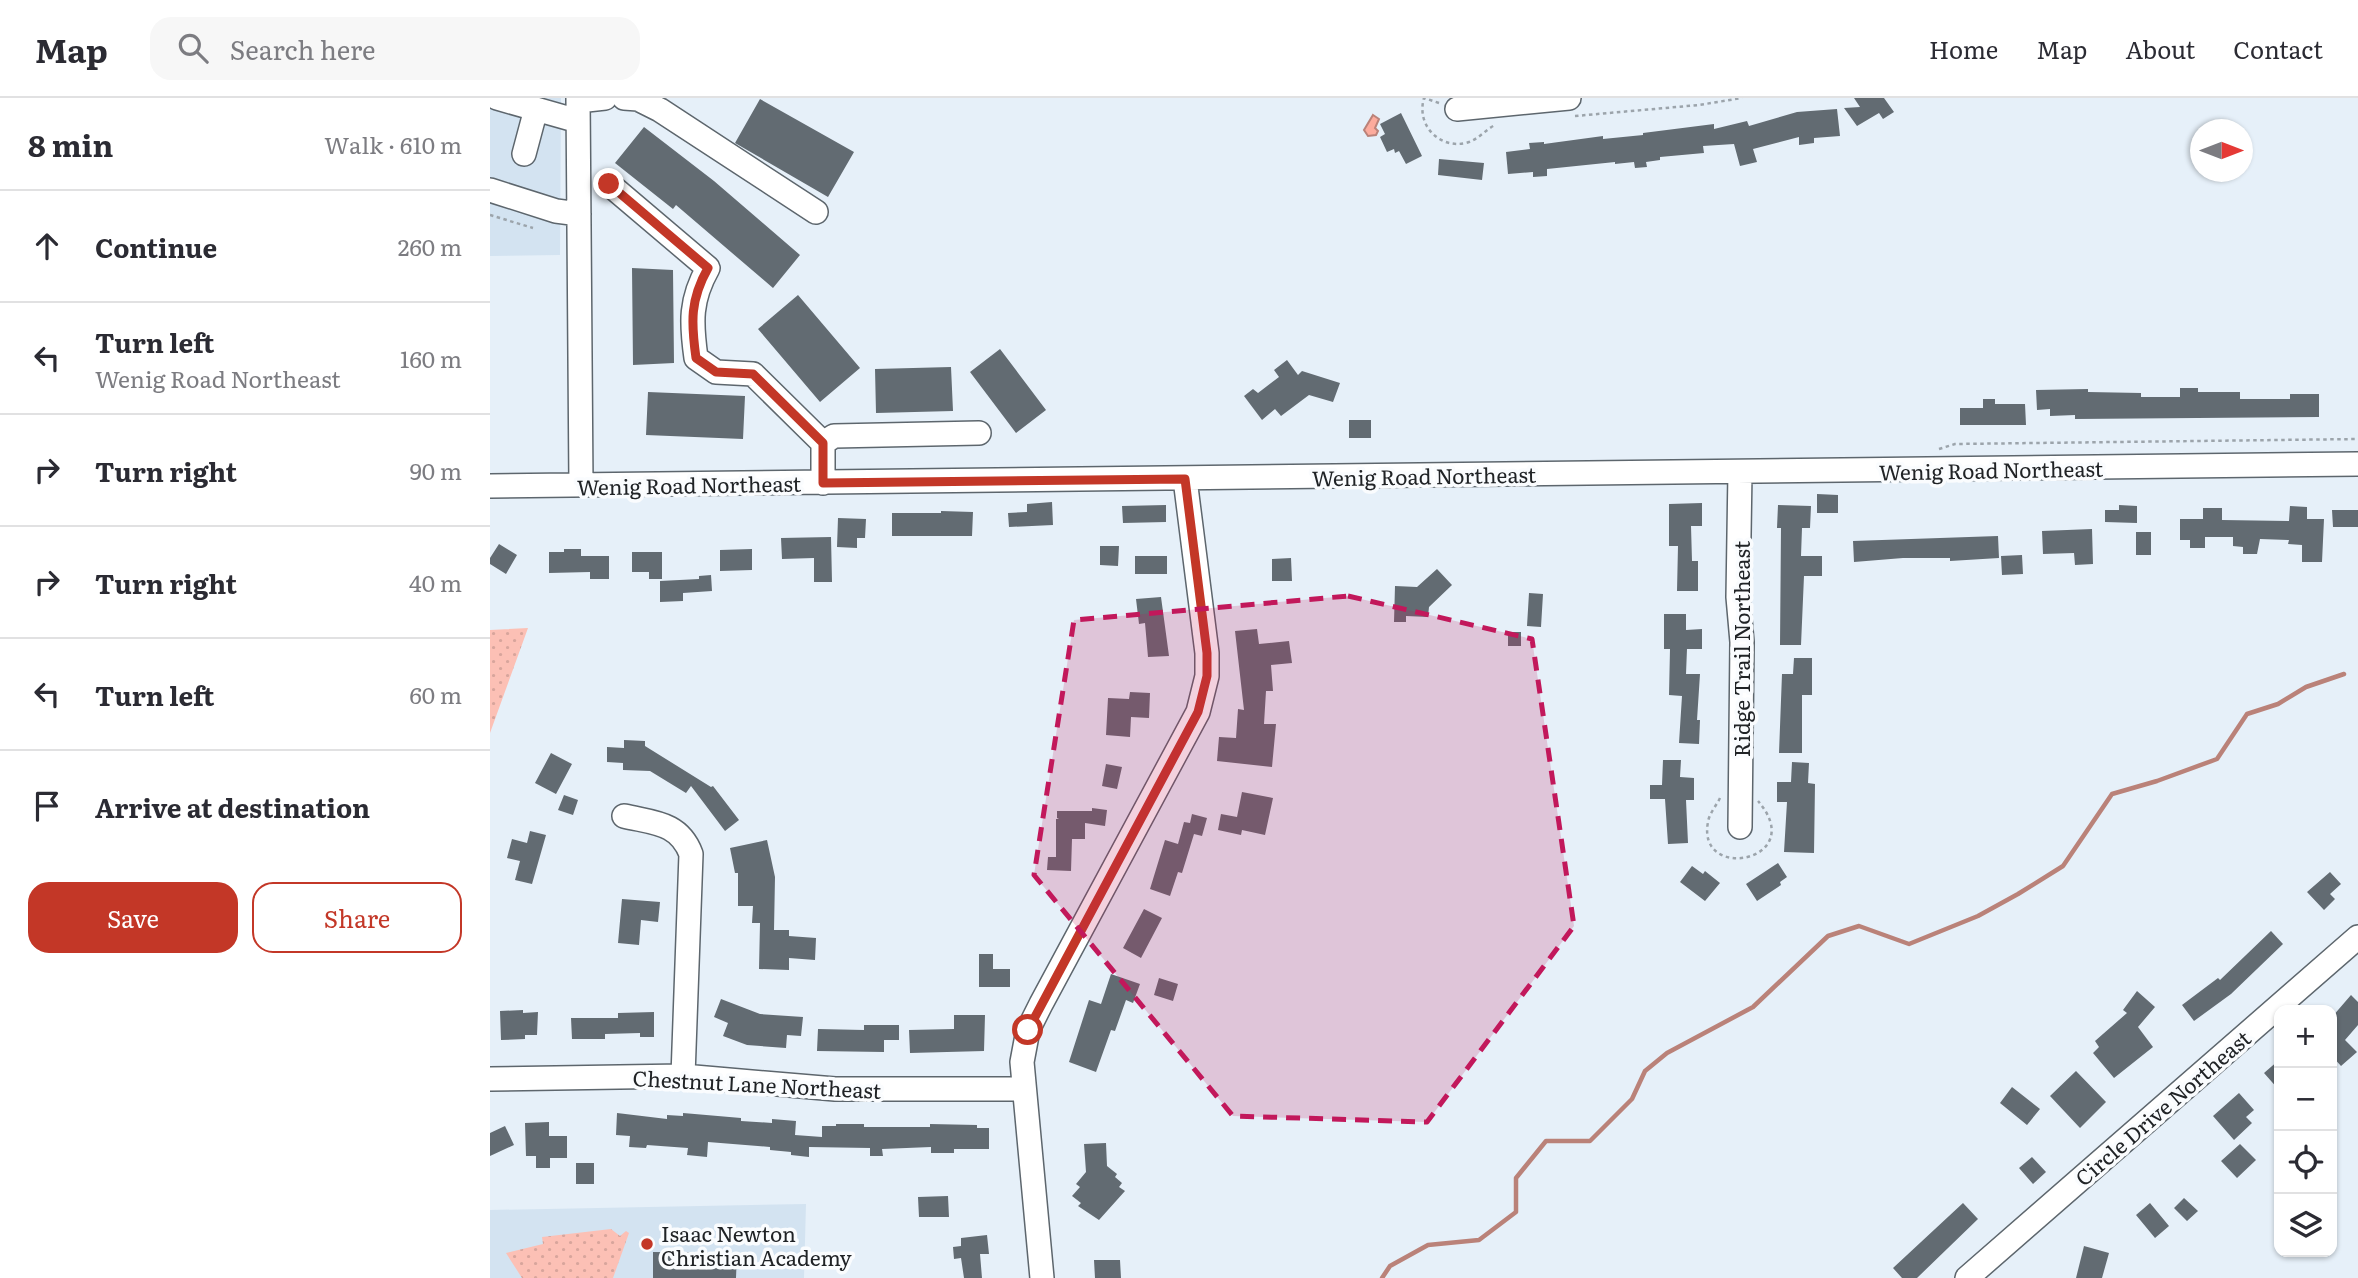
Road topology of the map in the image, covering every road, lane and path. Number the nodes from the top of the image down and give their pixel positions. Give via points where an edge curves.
1 (497, 98) edge
2 (606, 98) edge
3 (624, 98) edge
4 (1569, 98) edge
5 (578, 106) edge
6 (537, 109) junction
7 (1457, 109) dead end
8 (524, 154) dead end
9 (609, 184) dead end
10 (490, 190) edge
11 (816, 212) dead end
12 (579, 214) junction
13 (490, 215) edge
14 (533, 228) dead end
15 (979, 433) dead end
16 (2358, 439) edge
17 (823, 443) junction
18 (1935, 450) dead end
19 (2358, 464) edge
20 (1740, 472) junction
21 (1185, 479) junction
22 (823, 483) junction
23 (581, 485) junction
24 (490, 486) edge
25 (624, 816) dead end
26 (1740, 827) dead end
27 (2358, 937) edge
28 (683, 1076) junction
29 (490, 1079) edge
30 (1024, 1089) junction
31 (1042, 1278) edge
32 (1967, 1278) edge

1 - 6 street
2 - 5 street
3 - 11 street via 660,110
4 - 7 street
5 - 6 street
5 - 12 street
6 - 8 street
9 - 17 street via 708,268 692,306 696,358 716,372 753,374
10 - 12 street
12 - 23 street
13 - 14 path
15 - 17 street via 834,436
16 - 18 path via 1955,444
17 - 22 street
19 - 20 street, Wenig Road Northeast
20 - 21 street, Wenig Road Northeast
20 - 26 street, Ridge Trail Northeast
21 - 22 street, Wenig Road Northeast
21 - 30 street via 1207,653 1204,696 1028,1030 1022,1062
22 - 23 street, Wenig Road Northeast
23 - 24 street, Wenig Road Northeast
25 - 28 street via 680,834 691,854
27 - 32 street, Circle Drive Northeast
28 - 29 street, Chestnut Lane Northeast
28 - 30 street, Chestnut Lane Northeast via 835,1089
30 - 31 street

